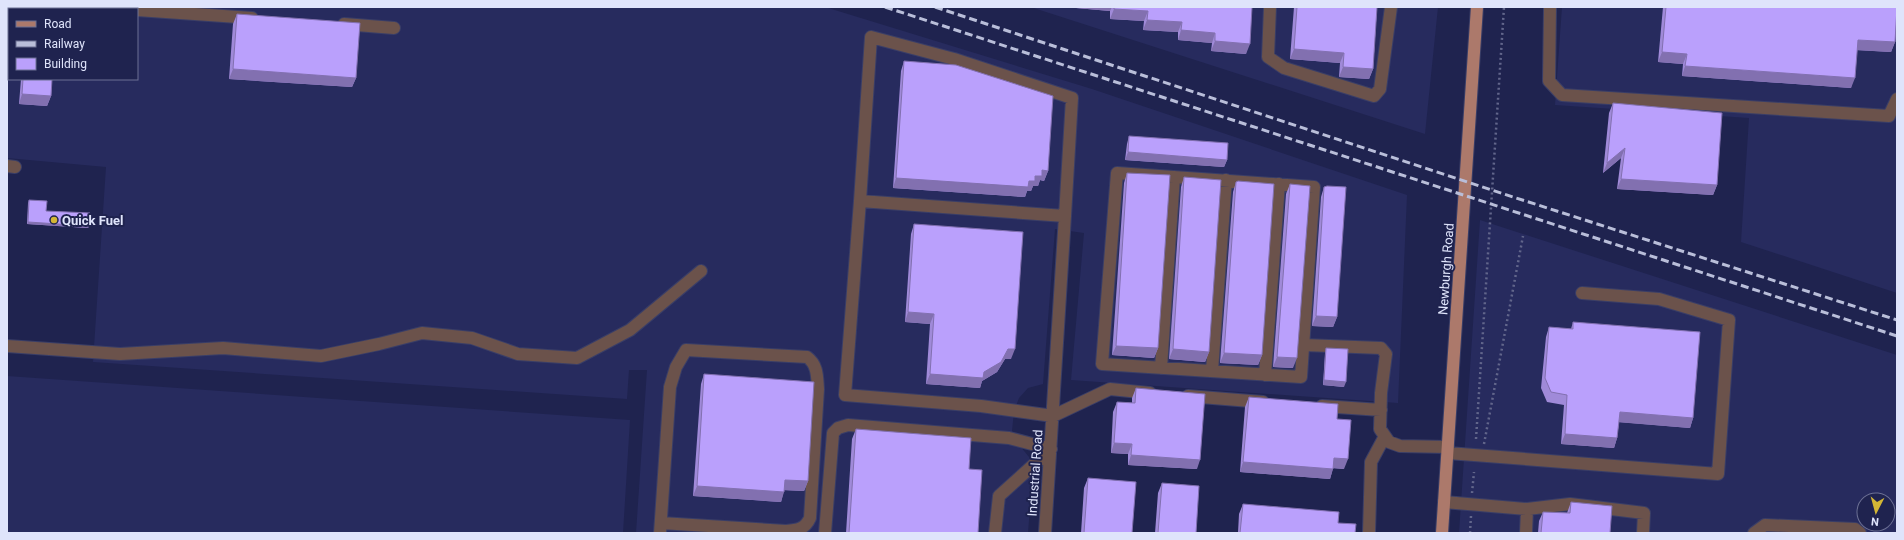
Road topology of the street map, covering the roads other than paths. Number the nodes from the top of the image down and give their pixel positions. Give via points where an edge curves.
1 (86, 7) edge
2 (1270, 7) edge
3 (1391, 7) edge
4 (1477, 7) edge
5 (1550, 7) edge
6 (101, 8) edge
7 (138, 10) edge
8 (261, 19) edge
9 (331, 24) edge
10 (394, 28) dead end
11 (1897, 99) edge
12 (1174, 177) junction
13 (1226, 180) junction
14 (1279, 184) junction
15 (860, 201) junction
16 (1065, 216) junction
17 (701, 271) dead end
18 (1582, 293) dead end
19 (1304, 345) junction
20 (7, 346) edge
21 (1161, 368) junction
22 (1212, 371) junction
23 (1265, 375) junction
24 (1163, 394) edge
25 (1179, 395) edge
26 (1271, 403) edge
27 (1310, 405) edge
28 (1380, 410) junction
29 (1053, 416) junction
30 (1385, 436) junction
31 (1051, 449) junction
32 (1448, 450) junction
33 (1444, 502) junction
34 (1527, 508) junction
35 (660, 528) edge
36 (825, 533) edge
37 (995, 533) edge
38 (1045, 533) edge
39 (1369, 533) edge
40 (1442, 533) edge
41 (1526, 533) edge
42 (1643, 533) edge
43 (1754, 533) edge
44 (1860, 533) edge

1 - 6 street
2 - 3 street via 1268,57 1284,68 1374,96 1380,89
4 - 32 main road, Newburgh Road
5 - 11 street via 1549,81 1562,95 1889,116
7 - 8 street
9 - 10 street
12 - 13 street
12 - 21 street
12 - 21 street via 1117,173 1102,364
13 - 14 street
13 - 22 street
14 - 19 street via 1314,187
14 - 23 street
15 - 16 street
15 - 16 street, Industrial Road via 871,37 954,59 1072,98
15 - 29 street via 845,395 981,406
16 - 29 street, Industrial Road
17 - 20 street via 630,330 577,358 518,354 472,338 422,333 321,356 223,348 120,354
18 - 32 street via 1660,299 1729,320 1718,474 1481,456
19 - 23 street via 1301,377
19 - 28 street via 1381,348 1386,354
21 - 22 street
22 - 23 street
24 - 29 street via 1110,389
25 - 26 street
27 - 28 street
28 - 30 street via 1380,429
29 - 31 street, Industrial Road
30 - 32 street via 1389,442 1400,446
30 - 39 street via 1371,462
31 - 36 street via 1008,438 848,425 838,428 833,433
31 - 37 street via 999,496
31 - 38 street, Industrial Road
32 - 33 main road, Newburgh Road
33 - 34 street
33 - 40 main road, Newburgh Road
34 - 41 street
34 - 42 street via 1570,504 1644,513
35 - 35 street via 670,387 676,367 686,350 807,357 814,362 818,389 810,518 807,525 786,532
43 - 44 street via 1765,525 1855,529

